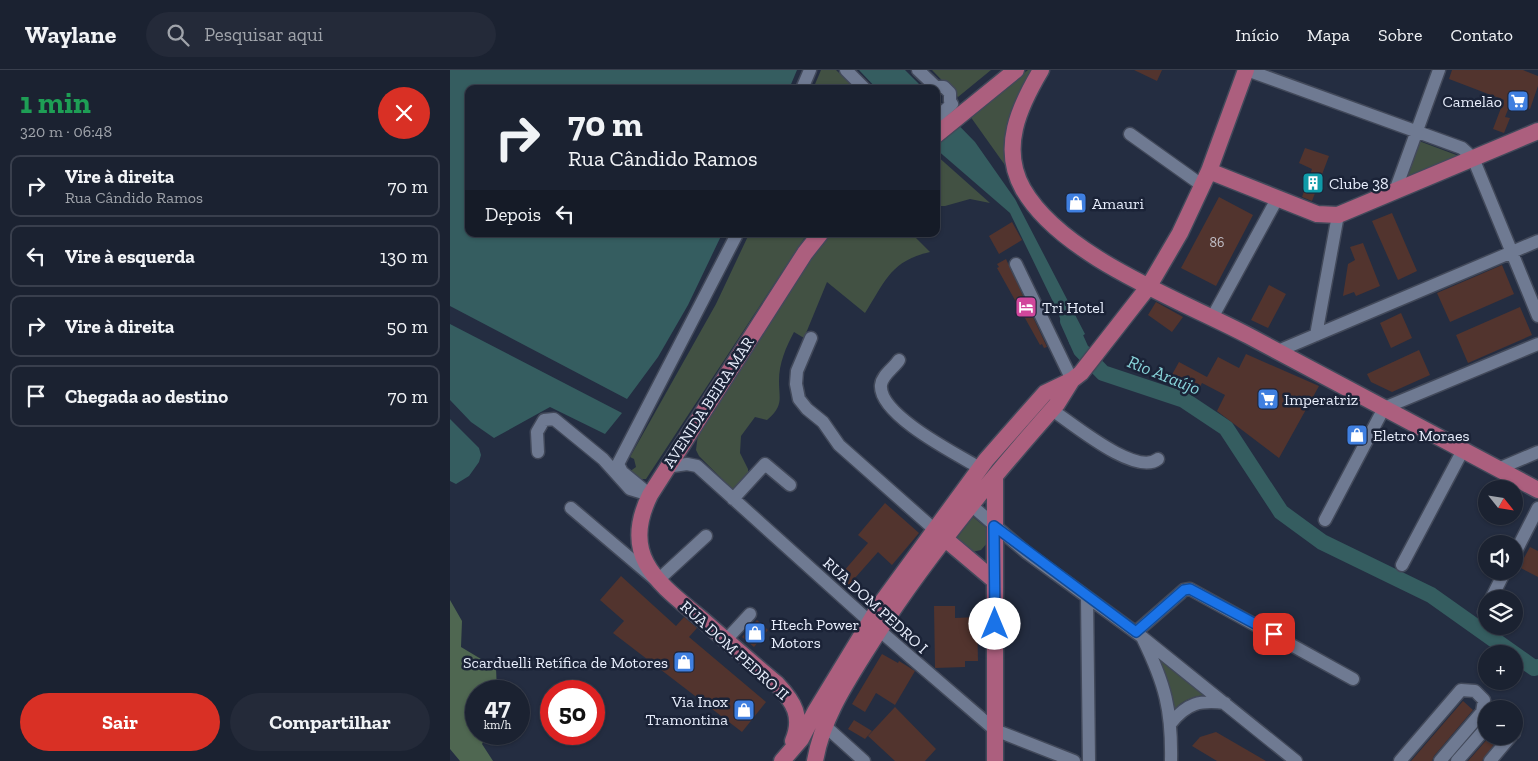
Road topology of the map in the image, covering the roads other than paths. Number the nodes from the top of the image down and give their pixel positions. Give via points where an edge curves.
1 (810, 70) edge
2 (846, 70) edge
3 (918, 70) edge
4 (1016, 70) edge
5 (1042, 70) edge
6 (1247, 70) edge
7 (1439, 70) edge
8 (804, 85) edge
9 (861, 85) edge
10 (933, 85) edge
11 (940, 88) edge
12 (956, 109) junction
13 (940, 116) edge
14 (940, 130) edge
15 (1538, 130) edge
16 (1417, 131) junction
17 (1130, 134) dead end
18 (1472, 158) junction
19 (1206, 179) junction
20 (1395, 191) junction
21 (1277, 199) junction
22 (1338, 215) junction
23 (735, 237) edge
24 (818, 237) edge
25 (1538, 241) edge
26 (1512, 252) junction
27 (1016, 264) dead end
28 (1149, 286) junction
29 (1213, 316) junction
30 (1538, 316) edge
31 (1316, 335) junction
32 (811, 338) dead end
33 (1538, 344) edge
34 (1278, 351) junction
35 (900, 360) dead end
36 (1076, 376) junction
37 (1384, 408) junction
38 (1052, 410) junction
39 (1463, 450) junction
40 (538, 452) dead end
41 (1538, 452) edge
42 (1158, 459) dead end
43 (666, 467) junction
44 (980, 468) junction
45 (1498, 469) junction
46 (995, 476) junction
47 (790, 484) dead end
48 (1538, 490) edge
49 (650, 494) junction
50 (733, 499) junction
51 (971, 506) junction
52 (571, 508) dead end
53 (1538, 508) edge
54 (1325, 520) dead end
55 (994, 526) junction
56 (940, 534) junction
57 (706, 536) dead end
58 (1523, 537) edge
59 (995, 547) junction
60 (637, 558) junction
61 (973, 562) junction
62 (1402, 565) dead end
63 (657, 581) junction
64 (995, 581) junction
65 (1087, 597) junction
66 (750, 614) dead end
67 (874, 625) junction
68 (1139, 635) junction
69 (726, 640) junction
70 (1353, 679) dead end
71 (1225, 703) junction
72 (1171, 723) junction
73 (824, 725) junction
74 (995, 730) junction
75 (1478, 737) edge
76 (1503, 745) edge
77 (784, 760) edge
78 (815, 761) edge
79 (864, 761) edge
80 (995, 761) edge
81 (1074, 761) edge
82 (1088, 761) edge
83 (1170, 761) edge
84 (1296, 761) edge
85 (1400, 761) edge
86 (1440, 761) edge
87 (1457, 761) edge
88 (1490, 761) edge

1 - 8 street
2 - 9 street
3 - 10 street
4 - 12 main road
5 - 28 main road via 1019,109 1014,129 1013,160 1022,188 1043,215 1068,237
6 - 16 street
6 - 19 main road
7 - 16 street
11 - 12 street via 948,89
12 - 13 street
12 - 14 main road
15 - 18 main road
16 - 18 street via 1462,148
16 - 20 street
17 - 19 street
18 - 20 main road
18 - 26 street
19 - 21 main road
19 - 28 main road
20 - 22 main road
21 - 22 main road via 1317,214
21 - 29 street
22 - 31 street
23 - 49 street via 618,464 622,472
24 - 43 main road, AVENIDA BEIRA MAR
25 - 26 street
26 - 30 street
26 - 31 street
27 - 36 street
28 - 29 main road
28 - 36 main road via 1104,346
29 - 34 main road
31 - 34 street
32 - 56 street via 797,371 799,399 823,422 839,445
33 - 37 street
34 - 37 main road
35 - 44 street via 881,386 884,397 895,412 916,430
36 - 38 main road
36 - 44 main road via 1045,393
37 - 39 main road
37 - 54 street
38 - 42 street via 1117,453 1142,464
38 - 46 main road
39 - 45 main road
39 - 62 street
40 - 49 street via 537,432 544,420 554,419 630,489
41 - 45 street
43 - 49 main road, AVENIDA BEIRA MAR
43 - 50 street, RUA DOM PEDRO I via 676,464 697,466
44 - 56 main road
45 - 48 main road
46 - 51 main road
46 - 55 main road
47 - 50 street via 764,464
49 - 60 main road, AVENIDA BEIRA MAR via 642,513
50 - 67 street, RUA DOM PEDRO I
51 - 55 street
51 - 56 main road
52 - 60 street
53 - 58 street
55 - 59 main road
55 - 65 street
56 - 61 main road
56 - 67 main road
57 - 63 street
59 - 61 main road via 982,560
59 - 64 main road
60 - 63 main road, AVENIDA BEIRA MAR
61 - 64 main road
63 - 69 main road, RUA DOM PEDRO II
64 - 74 main road
65 - 68 street
65 - 82 street
66 - 69 street
67 - 73 main road
67 - 74 street, RUA DOM PEDRO I
67 - 77 main road
68 - 70 street via 1184,590 1190,589
68 - 71 street
68 - 72 street via 1164,688
69 - 77 main road, RUA DOM PEDRO II via 794,703 798,720 796,733
71 - 72 street via 1195,702
71 - 84 street
72 - 83 street
73 - 78 main road
73 - 79 street
74 - 80 main road
74 - 81 street, RUA DOM PEDRO I
75 - 87 street
76 - 88 street
85 - 86 street via 1461,690 1475,691 1484,700 1482,712

